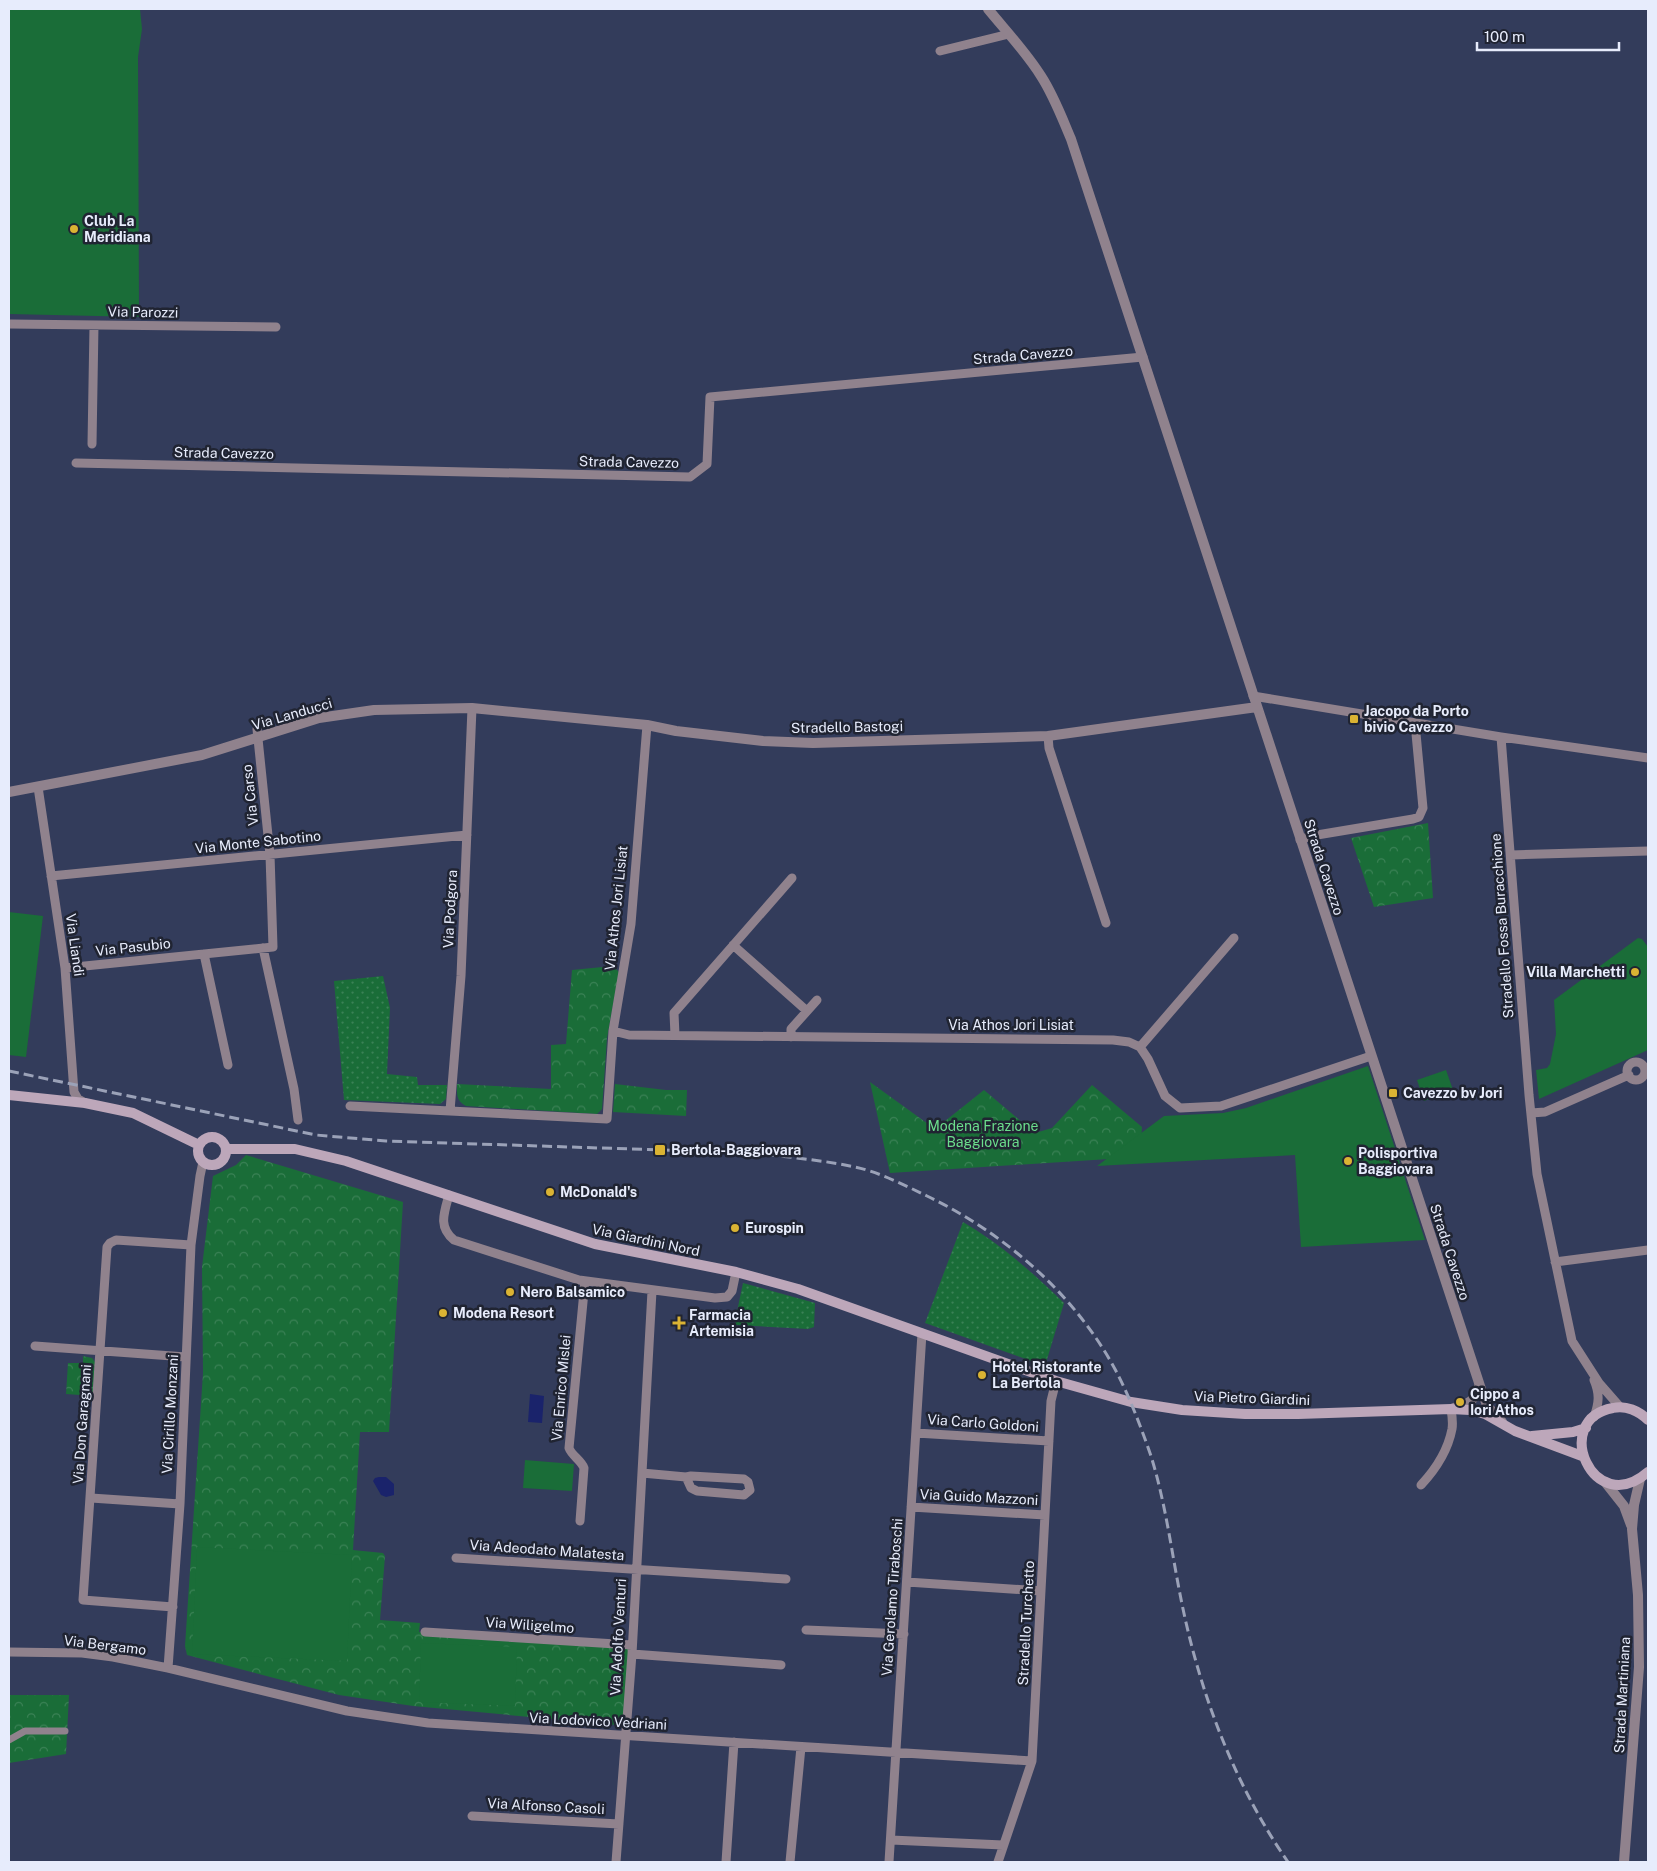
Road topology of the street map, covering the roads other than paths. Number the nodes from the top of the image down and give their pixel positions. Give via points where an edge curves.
1 (988, 9) edge
2 (1009, 34) junction
3 (940, 52) dead end
4 (9, 324) edge
5 (94, 325) junction
6 (276, 327) dead end
7 (1142, 357) junction
8 (92, 444) dead end
9 (76, 463) dead end
10 (1253, 696) junction
11 (1257, 707) junction
12 (472, 708) junction
13 (1415, 722) junction
14 (647, 725) junction
15 (258, 734) junction
16 (1048, 736) junction
17 (1501, 736) junction
18 (1648, 758) edge
19 (38, 787) junction
20 (9, 792) edge
21 (467, 835) junction
22 (1300, 840) junction
23 (1648, 851) edge
24 (270, 855) junction
25 (1511, 855) junction
26 (51, 876) junction
27 (792, 878) dead end
28 (1106, 923) dead end
29 (1234, 938) dead end
30 (733, 946) junction
31 (273, 947) joint
32 (263, 948) junction
33 (204, 954) junction
34 (65, 968) junction
35 (817, 1000) dead end
36 (807, 1011) junction
37 (613, 1031) junction
38 (675, 1034) junction
39 (791, 1037) junction
40 (1140, 1047) junction
41 (1371, 1056) junction
42 (228, 1065) dead end
43 (1629, 1075) dead end
44 (9, 1095) edge
45 (85, 1103) junction
46 (350, 1106) dead end
47 (450, 1111) junction
48 (1530, 1113) junction
49 (298, 1120) dead end
50 (198, 1145) junction
51 (226, 1149) junction
52 (203, 1162) junction
53 (449, 1196) junction
54 (191, 1245) junction
55 (1648, 1250) edge
56 (1555, 1262) junction
57 (736, 1272) junction
58 (585, 1281) junction
59 (652, 1291) junction
60 (922, 1334) junction
61 (34, 1346) dead end
62 (101, 1352) junction
63 (186, 1357) junction
64 (1586, 1364) junction
65 (1056, 1381) junction
66 (1480, 1386) junction
67 (1620, 1407) junction
68 (1451, 1409) junction
69 (1594, 1417) junction
70 (1647, 1418) edge
71 (1504, 1425) junction
72 (1586, 1428) junction
73 (916, 1433) junction
74 (1529, 1436) junction
75 (1049, 1442) junction
76 (1582, 1456) junction
77 (1648, 1472) edge
78 (642, 1473) junction
79 (686, 1477) junction
80 (1640, 1479) junction
81 (1605, 1482) junction
82 (1421, 1485) dead end
83 (91, 1498) junction
84 (180, 1504) junction
85 (911, 1507) junction
86 (1045, 1515) junction
87 (580, 1521) dead end
88 (1632, 1529) junction
89 (456, 1558) dead end
90 (636, 1569) junction
91 (786, 1579) dead end
92 (907, 1582) junction
93 (1041, 1591) junction
94 (173, 1607) junction
95 (806, 1630) dead end
96 (425, 1632) dead end
97 (904, 1634) junction
98 (632, 1649) junction
99 (9, 1652) edge
100 (781, 1665) dead end
101 (168, 1668) junction
102 (65, 1730) dead end
103 (626, 1736) junction
104 (9, 1740) edge
105 (734, 1742) junction
106 (801, 1747) junction
107 (894, 1753) junction
108 (1032, 1762) junction
109 (472, 1816) dead end
110 (619, 1824) junction
111 (891, 1840) junction
112 (1004, 1845) junction
113 (616, 1862) edge
114 (726, 1862) edge
115 (790, 1862) edge
116 (889, 1862) edge
117 (998, 1862) edge
118 (1624, 1862) edge

1 - 2 street, Strada Cavezzo
2 - 3 street
2 - 7 street, Strada Cavezzo via 1041,76 1062,117
4 - 5 street, Via Parozzi
5 - 6 street, Via Parozzi
5 - 8 street
7 - 9 street, Strada Cavezzo via 710,397 707,464 690,478
7 - 10 street, Strada Cavezzo
10 - 11 street, Strada Cavezzo
10 - 13 street
11 - 16 street, Stradello Bastogi
11 - 22 street, Strada Cavezzo
12 - 14 street, Via Landucci
12 - 15 street, Via Landucci via 374,710 335,715
12 - 21 street, Via Podgora
13 - 17 street
13 - 22 street via 1423,808 1419,816
14 - 16 street, Stradello Bastogi via 763,741 813,743
14 - 37 street, Via Athos Jori Lisiat via 631,924
15 - 19 street, Via Landucci via 202,755
15 - 24 street, Via Carso
16 - 28 street via 1049,748
17 - 18 street
17 - 25 street, Stradello Fossa Buracchione
19 - 20 street, Via Landucci
19 - 26 street, Via Liandi
21 - 24 street, Via Monte Sabotino
21 - 47 street, Via Podgora via 461,976
22 - 41 street, Strada Cavezzo
23 - 25 street
24 - 26 street, Via Monte Sabotino
24 - 31 street, Via Carso
25 - 48 street, Stradello Fossa Buracchione
26 - 34 street, Via Liandi
27 - 30 street
29 - 40 street
30 - 36 street
30 - 38 street via 674,1013
31 - 32 street, Via Pasubio
32 - 33 street, Via Pasubio
32 - 49 street
33 - 34 street, Via Pasubio
33 - 42 street
34 - 45 street, Via Liandi via 74,1092
35 - 36 street
36 - 39 street via 791,1029
37 - 38 street, Via Athos Jori Lisiat via 629,1035
37 - 47 street via 607,1119
38 - 39 street, Via Athos Jori Lisiat
39 - 40 street, Via Athos Jori Lisiat via 1114,1040
40 - 41 street via 1165,1096 1180,1108 1221,1106
41 - 66 street, Strada Cavezzo
43 - 48 street via 1545,1112
44 - 45 main road
45 - 50 main road via 133,1113
46 - 47 street
48 - 56 street, Stradello Fossa Buracchione via 1537,1174
50 - 51 main road via 204,1138 212,1136 220,1138
50 - 52 main road via 198,1154
51 - 52 main road via 221,1162 212,1165
51 - 53 main road, Via Giardini Nord via 295,1149 346,1161
52 - 54 street, Via Cirillo Monzani
53 - 57 main road, Via Giardini Nord via 595,1244
53 - 58 street via 442,1221 454,1240
54 - 62 street, Via Don Garagnani via 116,1240 110,1243 107,1247
54 - 63 street, Via Cirillo Monzani
55 - 56 street
56 - 64 street, Stradello Fossa Buracchione via 1572,1341
57 - 59 street via 728,1297
57 - 60 main road, Via Giardini Nord via 831,1300
58 - 59 street
58 - 87 street, Via Enrico Mislei via 569,1448 584,1468
59 - 78 street, Via Adolfo Venturi
60 - 65 main road, Via Giardini Nord
60 - 73 street, Via Gerolamo Tiraboschi
61 - 62 street
62 - 63 street
62 - 83 street, Via Don Garagnani
63 - 84 street, Via Cirillo Monzani
64 - 67 street
64 - 69 street via 1599,1393
65 - 68 main road, Via Pietro Giardini via 1131,1402 1182,1410 1298,1414
65 - 75 street, Stradello Turchetto via 1051,1401
66 - 68 street via 1473,1401
66 - 71 street, Strada Cavezzo via 1488,1407
67 - 69 main road
67 - 70 main road via 1632,1409
68 - 71 main road, Via Pietro Giardini via 1485,1414
68 - 82 street via 1452,1428 1444,1452
69 - 72 main road
71 - 74 main road, Via Pietro Giardini
72 - 74 main road, Via Pietro Giardini
72 - 76 main road via 1581,1443
73 - 75 street, Via Carlo Goldoni
73 - 85 street, Via Gerolamo Tiraboschi
74 - 76 main road, Via Pietro Giardini
75 - 86 street, Stradello Turchetto
76 - 81 main road via 1588,1468
77 - 80 main road
78 - 79 street
78 - 90 street, Via Adolfo Venturi
79 - 79 street via 697,1491 744,1495 750,1490 744,1479
80 - 81 main road via 1623,1485
80 - 88 street, Strada Martiniana
81 - 88 street, Strada Martiniana via 1624,1506
83 - 84 street
83 - 94 street, Via Don Garagnani via 83,1600
84 - 94 street, Via Cirillo Monzani
85 - 86 street, Via Guido Mazzoni
85 - 92 street, Via Gerolamo Tiraboschi
86 - 93 street, Stradello Turchetto
88 - 118 street, Strada Martiniana via 1639,1667
89 - 90 street, Via Adeodato Malatesta
90 - 91 street, Via Adeodato Malatesta
90 - 98 street, Via Adolfo Venturi
92 - 93 street
92 - 97 street, Via Gerolamo Tiraboschi
93 - 108 street, Stradello Turchetto
94 - 101 street, Via Cirillo Monzani
95 - 97 street
96 - 98 street, Via Wiligelmo
97 - 107 street, Via Gerolamo Tiraboschi
98 - 100 street, Via Wiligelmo
98 - 103 street, Via Adolfo Venturi
99 - 101 street, Via Bergamo via 82,1653
101 - 103 street, Via Lodovico Vedriani via 347,1711 406,1721
102 - 104 street via 25,1731
103 - 105 street, Via Lodovico Vedriani
103 - 110 street, Via Adolfo Venturi
105 - 106 street, Via Lodovico Vedriani
105 - 114 street
106 - 107 street, Via Lodovico Vedriani
106 - 115 street
107 - 108 street, Via Lodovico Vedriani
107 - 111 street, Via Gerolamo Tiraboschi
108 - 112 street, Stradello Turchetto
109 - 110 street, Via Alfonso Casoli
110 - 113 street, Via Adolfo Venturi
111 - 112 street
111 - 116 street, Via Gerolamo Tiraboschi
112 - 117 street, Stradello Turchetto

